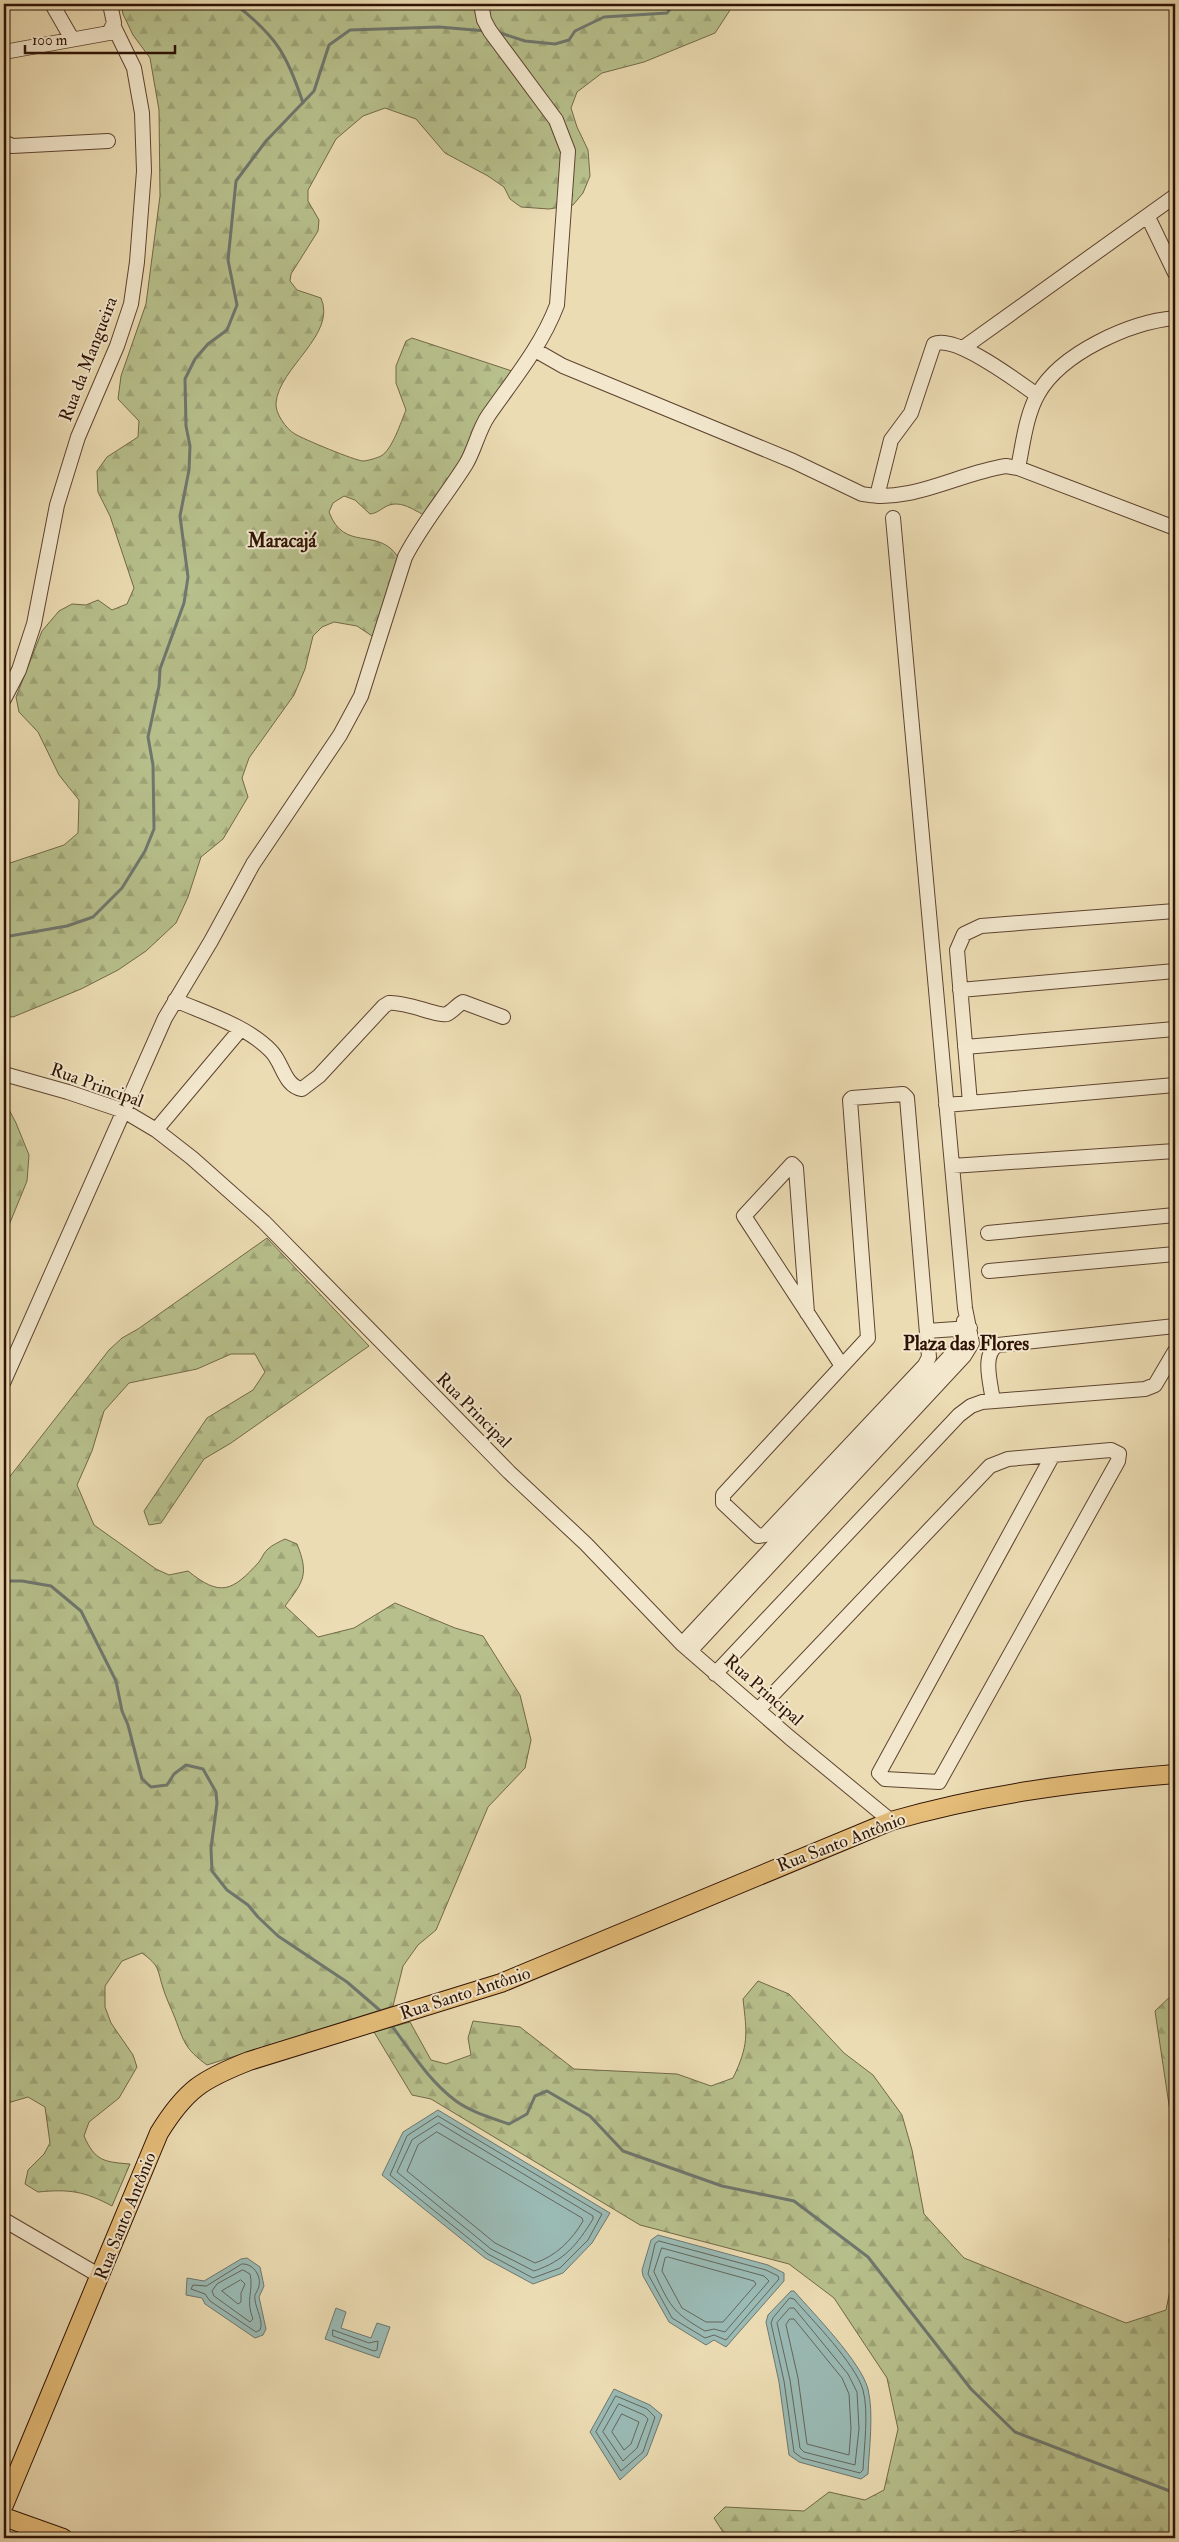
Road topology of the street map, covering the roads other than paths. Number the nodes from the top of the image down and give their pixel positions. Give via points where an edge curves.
1 (52, 4) edge
2 (110, 4) edge
3 (480, 4) edge
4 (114, 27) junction
5 (72, 39) junction
6 (4, 52) edge
7 (4, 142) edge
8 (108, 142) dead end
9 (1175, 196) edge
10 (1148, 217) junction
11 (1175, 273) edge
12 (1175, 318) edge
13 (963, 348) junction
14 (535, 350) junction
15 (1037, 395) junction
16 (1018, 468) junction
17 (877, 496) junction
18 (893, 518) dead end
19 (1175, 528) edge
20 (4, 699) edge
21 (1175, 911) edge
22 (1175, 971) edge
23 (960, 990) junction
24 (175, 1000) junction
25 (503, 1017) dead end
26 (1175, 1029) edge
27 (240, 1030) junction
28 (965, 1047) junction
29 (4, 1074) edge
30 (1175, 1085) edge
31 (970, 1103) junction
32 (946, 1105) junction
33 (124, 1111) junction
34 (156, 1130) junction
35 (1175, 1151) edge
36 (952, 1166) junction
37 (1175, 1215) edge
38 (988, 1233) dead end
39 (1175, 1254) edge
40 (989, 1271) dead end
41 (807, 1313) junction
42 (1175, 1326) edge
43 (966, 1328) junction
44 (927, 1331) junction
45 (1175, 1351) edge
46 (842, 1366) junction
47 (4, 1381) edge
48 (993, 1401) junction
49 (1053, 1455) junction
50 (686, 1647) junction
51 (716, 1674) junction
52 (758, 1710) junction
53 (1175, 1774) edge
54 (891, 1821) junction
55 (4, 2220) edge
56 (100, 2276) junction
57 (4, 2505) edge
58 (4, 2517) edge
59 (63, 2538) edge

1 - 5 street
2 - 4 street, Rua da Mangueira
3 - 14 street via 490,31 556,120 568,151 560,291 550,324
4 - 5 street via 109,32
4 - 20 street, Rua da Mangueira via 134,68 142,113 144,171 131,304 78,438 58,505 34,624
5 - 6 street
7 - 8 street via 12,146
9 - 10 street
10 - 11 street
10 - 13 street
12 - 15 street via 1136,326 1082,352 1061,367
13 - 15 street
13 - 17 street via 939,342 932,347 911,413 891,440
14 - 17 street via 564,366 793,461 862,494
14 - 24 street via 487,418 466,464 414,539 405,557 370,675 352,715 253,864
15 - 16 street
16 - 17 street via 1006,466 931,487
16 - 19 street
18 - 32 street
21 - 23 street via 972,929 959,942 957,950
22 - 23 street
23 - 28 street
24 - 27 street
24 - 33 street
25 - 27 street via 463,1002 442,1015 389,1003 302,1090 291,1084 271,1050
26 - 28 street
27 - 34 street
28 - 31 street
29 - 33 street, Rua Principal
30 - 31 street
31 - 32 street
32 - 36 street
33 - 34 street, Rua Principal
33 - 47 street
34 - 50 street, Rua Principal via 264,1222
35 - 36 street
36 - 43 street
37 - 38 street
39 - 40 street
41 - 41 street via 744,1216 792,1164 796,1168
41 - 46 street
42 - 48 street via 998,1345 992,1348 988,1357
43 - 44 street
43 - 50 street via 953,1353
44 - 46 street via 929,1357 926,1365 765,1535 758,1536 723,1503 723,1495
44 - 46 street via 907,1098 903,1094 852,1098 849,1104 868,1338
45 - 48 street via 1151,1388
48 - 51 street via 971,1406 959,1415
49 - 49 street via 1111,1450 1119,1454 941,1779 930,1783 882,1778 880,1770
49 - 52 street via 1001,1460 990,1466
50 - 51 street, Rua Principal
51 - 52 street, Rua Principal
52 - 54 street, Rua Principal
53 - 54 main road, Rua Santo Antônio via 1009,1792
54 - 56 main road, Rua Santo Antônio via 527,1972 214,2075 190,2092 172,2111 156,2140
55 - 56 street
56 - 57 main road, Rua Santo Antônio
58 - 59 main road

